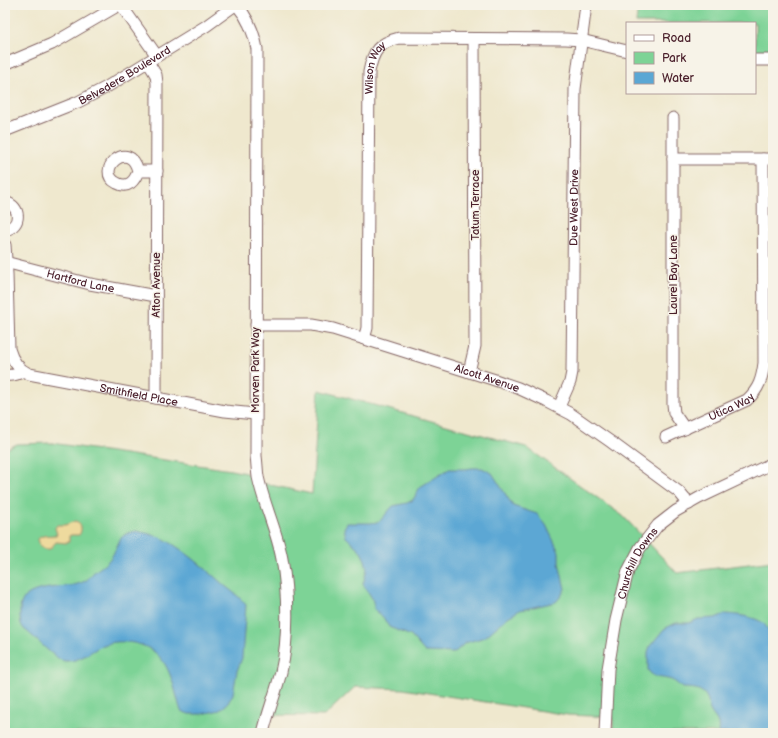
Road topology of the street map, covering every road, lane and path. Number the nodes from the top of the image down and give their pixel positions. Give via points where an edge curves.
1 (120, 5) edge
2 (236, 5) edge
3 (586, 5) edge
4 (474, 38) junction
5 (581, 40) junction
6 (626, 51) edge
7 (152, 59) junction
8 (756, 60) edge
9 (773, 60) edge
10 (5, 64) edge
11 (673, 118) dead end
12 (5, 131) edge
13 (673, 159) junction
14 (768, 159) edge
15 (138, 171) dead end
16 (157, 171) junction
17 (5, 202) edge
18 (5, 230) edge
19 (5, 245) edge
20 (6, 263) edge
21 (156, 296) junction
22 (256, 326) junction
23 (364, 339) junction
24 (7, 348) edge
25 (23, 371) junction
26 (469, 372) junction
27 (5, 375) edge
28 (156, 398) junction
29 (559, 408) junction
30 (255, 414) junction
31 (685, 429) junction
32 (666, 437) dead end
33 (773, 463) edge
34 (689, 504) junction
35 (263, 733) edge
36 (605, 733) edge

1 - 7 street, Afton Avenue
1 - 10 street via 52,44
2 - 7 street, Belvedere Boulevard
2 - 22 street, Morven Park Way via 251,27 257,49
3 - 5 street, Due West Drive
4 - 5 street, Wilson Way
4 - 23 street, Wilson Way via 399,38 386,41 371,59 367,328
4 - 26 street, Tatum Terrace via 475,346
5 - 6 street, Wilson Way
5 - 29 street, Due West Drive via 574,112 572,372
7 - 12 street, Belvedere Boulevard via 78,102
7 - 16 street, Afton Avenue via 157,83
8 - 9 street
11 - 13 street, Laurel Bay Lane
13 - 14 street
13 - 31 street, Laurel Bay Lane via 673,404 674,413
14 - 31 street, Utica Way via 763,375 755,392 747,400
15 - 16 street
16 - 21 street, Afton Avenue
17 - 18 street via 10,203 18,212 15,225
19 - 20 street
20 - 21 street, Hartford Lane via 90,284
20 - 24 street
21 - 28 street, Afton Avenue
22 - 23 street, Alcott Avenue via 321,326
22 - 30 street, Morven Park Way
23 - 26 street, Alcott Avenue
24 - 25 street
25 - 27 street, Smithfield Place via 12,376
25 - 28 street, Smithfield Place
26 - 29 street, Alcott Avenue via 518,388
28 - 30 street, Smithfield Place via 225,412
29 - 34 street, Alcott Avenue via 617,446 679,492
30 - 35 street, Morven Park Way via 258,475 277,536 286,601 286,631 281,671
31 - 32 street, Utica Way
33 - 34 street, Churchill Downs
34 - 36 street, Churchill Downs via 668,516 655,529 640,548 628,571 608,669

